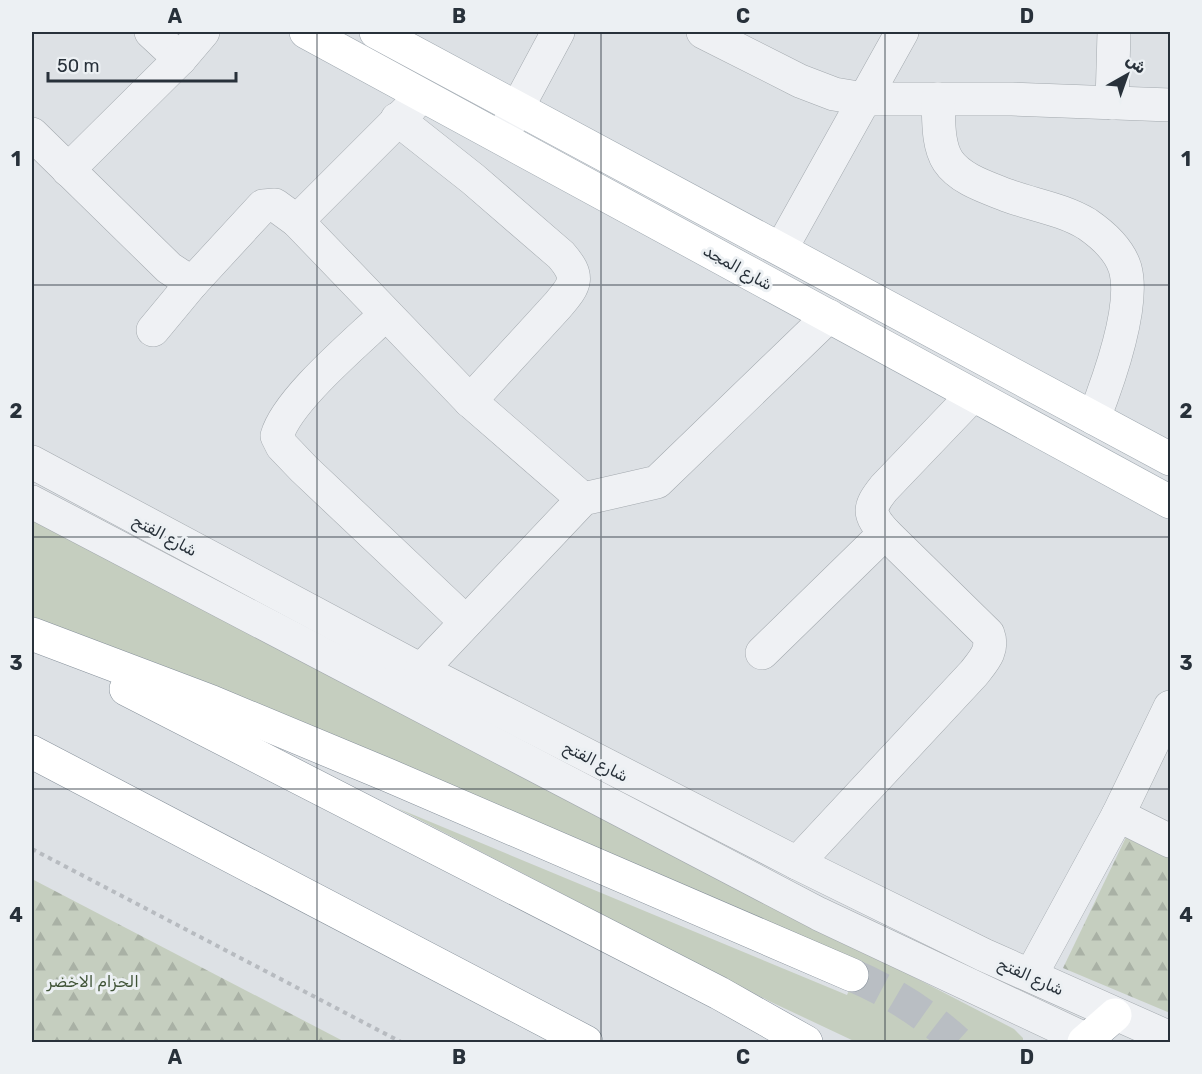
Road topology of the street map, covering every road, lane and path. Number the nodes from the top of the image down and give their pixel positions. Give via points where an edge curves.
1 (151, 32) edge
2 (203, 32) edge
3 (306, 32) edge
4 (376, 32) edge
5 (558, 32) edge
6 (703, 32) edge
7 (902, 32) edge
8 (1114, 32) edge
9 (180, 58) junction
10 (423, 96) junction
11 (864, 99) junction
12 (938, 99) junction
13 (1112, 103) junction
14 (1170, 105) edge
15 (518, 108) junction
16 (397, 119) junction
17 (32, 134) edge
18 (501, 138) junction
19 (68, 170) junction
20 (297, 221) junction
21 (781, 249) junction
22 (192, 283) junction
23 (386, 314) junction
24 (828, 316) junction
25 (153, 330) dead end
26 (973, 395) junction
27 (470, 401) junction
28 (1094, 418) junction
29 (1170, 459) edge
30 (32, 462) edge
31 (583, 499) junction
32 (32, 502) edge
33 (1170, 502) edge
34 (885, 533) junction
35 (466, 622) junction
36 (32, 634) edge
37 (32, 639) edge
38 (762, 653) dead end
39 (421, 670) junction
40 (1170, 707) edge
41 (32, 752) edge
42 (1118, 815) junction
43 (1170, 841) edge
44 (32, 849) edge
45 (796, 862) junction
46 (852, 975) tunnel mouth
47 (1031, 975) junction
48 (1115, 1015) junction
49 (1170, 1038) edge
50 (401, 1042) edge
51 (586, 1042) edge
52 (806, 1042) edge
53 (1087, 1042) edge

1 - 9 street
2 - 9 street
3 - 10 main road, شارع المجد
4 - 15 main road
5 - 15 street
6 - 11 street via 800,81 834,94
7 - 11 street
8 - 13 street
9 - 19 street
10 - 16 street
10 - 18 main road, شارع المجد
11 - 12 street
11 - 21 street
12 - 13 street
12 - 28 street via 941,148 961,174 981,186 1087,224 1118,252 1125,270 1122,328
13 - 14 street
15 - 18 street
15 - 21 main road
16 - 20 street
16 - 27 street via 561,255 575,276 571,290
17 - 19 street
18 - 24 main road, شارع المجد
19 - 22 street via 169,268
20 - 22 street via 275,205 263,206
20 - 23 street
21 - 28 main road
22 - 25 street
23 - 27 street
23 - 35 street via 295,403 281,420 277,436 304,469
24 - 26 main road, شارع المجد
24 - 31 street via 657,482
26 - 33 main road, شارع المجد
26 - 34 street via 874,501 874,521
27 - 31 street
28 - 29 main road
30 - 39 street, شارع الفتح
31 - 35 street
32 - 53 street, شارع الفتح via 819,914
34 - 38 street
34 - 45 street via 976,621 992,644 974,673
35 - 39 street
36 - 46 main road via 369,767
37 - 52 main road via 719,993
39 - 45 street, شارع الفتح
40 - 42 street
41 - 51 main road
42 - 43 street
42 - 47 street
44 - 50 path
45 - 47 street, شارع الفتح
47 - 48 street, شارع الفتح
48 - 49 street, شارع الفتح
48 - 53 main road

